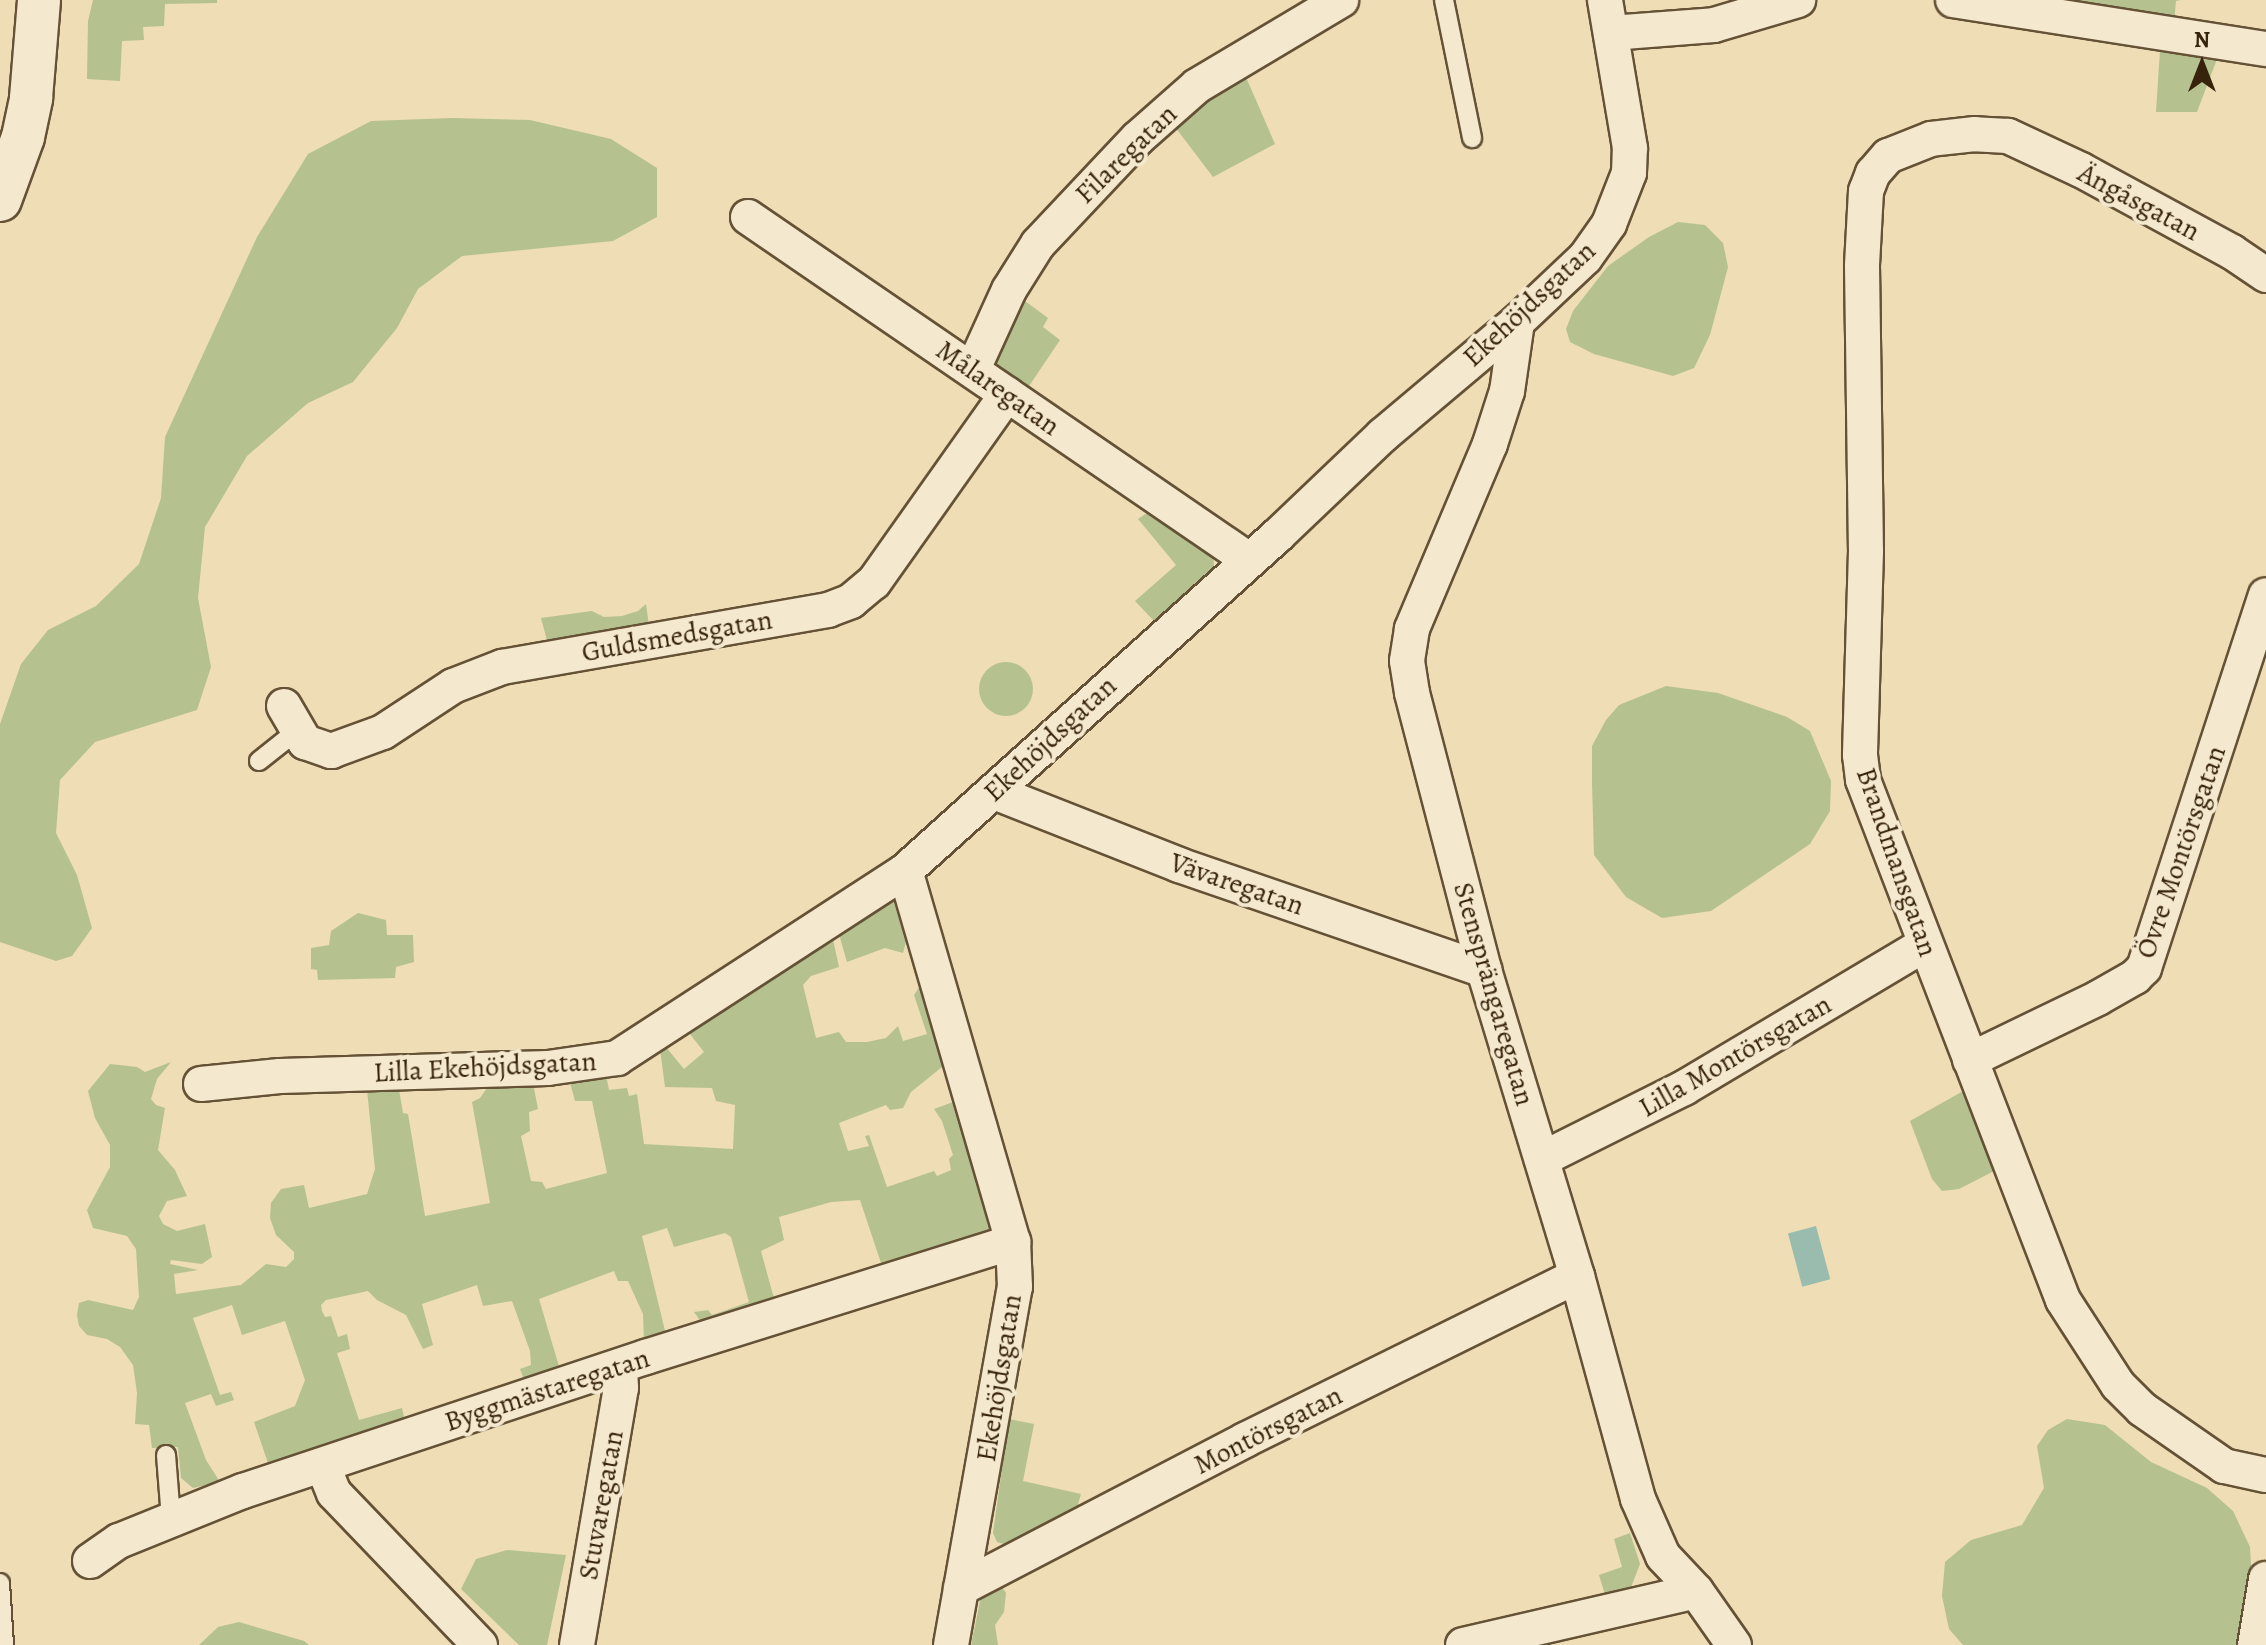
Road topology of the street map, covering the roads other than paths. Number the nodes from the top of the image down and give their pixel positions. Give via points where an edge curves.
1 (39, 0) edge
2 (1341, 0) edge
3 (1444, 0) edge
4 (1605, 0) edge
5 (1798, 0) edge
6 (1953, 0) edge
7 (1611, 33) junction
8 (2266, 49) edge
9 (2008, 136) joint
10 (1472, 138) dead end
11 (0, 200) edge
12 (748, 217) dead end
13 (2266, 275) edge
14 (1517, 322) junction
15 (973, 369) junction
16 (1007, 394) junction
17 (1249, 560) junction
18 (2266, 595) edge
19 (291, 718) joint
20 (259, 761) dead end
21 (994, 792) junction
22 (905, 871) junction
23 (1924, 945) junction
24 (1484, 970) junction
25 (1970, 1060) junction
26 (201, 1084) dead end
27 (1542, 1159) junction
28 (1013, 1242) junction
29 (1577, 1276) junction
30 (620, 1366) junction
31 (166, 1455) dead end
32 (323, 1466) junction
33 (2266, 1475) edge
34 (171, 1519) junction
35 (90, 1561) dead end
36 (2266, 1579) edge
37 (0, 1583) edge
38 (961, 1588) junction
39 (1696, 1591) junction
40 (4, 1645) edge
41 (480, 1645) edge
42 (577, 1645) edge
43 (951, 1645) edge
44 (1463, 1645) edge
45 (1734, 1645) edge
46 (2255, 1645) edge

1 - 11 street via 23,137
2 - 15 street, Filaregatan via 1197,86 1138,138 1038,244 1009,290
3 - 10 lane
4 - 7 street, Ekehöjdsgatan
5 - 7 street via 1714,25
6 - 8 street
7 - 14 street, Ekehöjdsgatan via 1630,148 1625,186 1609,224 1585,258
9 - 13 street, Ängåsgatan via 2081,170
9 - 23 street, Brandmansgatan via 1951,135 1888,156 1873,173 1862,221 1866,551 1860,755 1863,780
12 - 15 street, Målaregatan
14 - 17 street, Ekehöjdsgatan via 1383,435
14 - 24 street, Stensprängaregatan via 1507,391 1490,444 1419,607 1407,661
15 - 16 street, Målaregatan
16 - 17 street, Målaregatan
16 - 19 street, Guldsmedsgatan via 874,582 851,601 828,610 502,667 453,686 383,732 331,751 305,742
17 - 21 street, Ekehöjdsgatan
18 - 25 street, Övre Montörsgatan via 2144,968 2098,998
19 - 20 lane
21 - 22 street, Ekehöjdsgatan
21 - 24 street, Vävaregatan via 1179,865
22 - 26 street, Lilla Ekehöjdsgatan via 607,1061
22 - 28 street, Ekehöjdsgatan
23 - 25 street, Brandmansgatan
23 - 27 street, Lilla Montörsgatan via 1684,1088
24 - 27 street, Stensprängaregatan
25 - 33 street, Brandmansgatan via 2063,1300 2118,1385 2167,1430 2224,1466
27 - 29 street, Stensprängaregatan
28 - 30 street, Byggmästaregatan
28 - 38 street, Ekehöjdsgatan via 1015,1287
29 - 38 street, Montörsgatan
29 - 39 street, Stensprängaregatan via 1638,1499 1663,1556
30 - 32 street, Byggmästaregatan
30 - 42 street, Stuvaregatan via 621,1388
31 - 34 lane
32 - 34 street, Byggmästaregatan
32 - 41 street via 334,1493
34 - 35 street, Byggmästaregatan via 119,1541
36 - 46 street
37 - 40 lane
38 - 43 street, Ekehöjdsgatan
39 - 44 street
39 - 45 street, Stensprängaregatan

